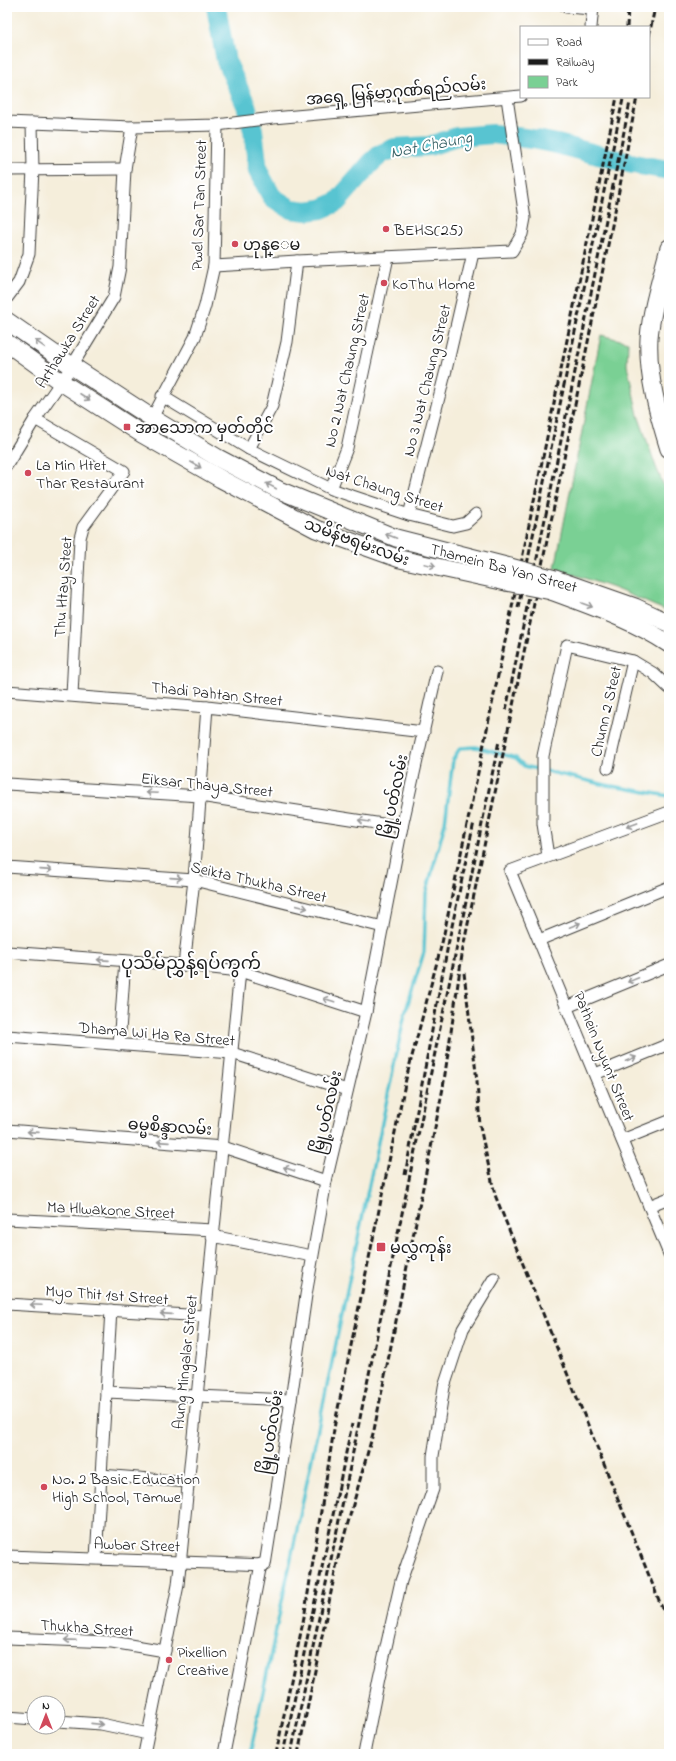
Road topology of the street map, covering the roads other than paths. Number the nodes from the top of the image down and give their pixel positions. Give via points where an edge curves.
1 (566, 7) edge
2 (593, 8) edge
3 (592, 26) edge
4 (520, 96) edge
5 (507, 98) junction
6 (7, 122) edge
7 (32, 123) junction
8 (217, 125) junction
9 (132, 127) junction
10 (33, 169) junction
11 (125, 169) junction
12 (7, 170) edge
13 (669, 248) edge
14 (473, 252) junction
15 (388, 257) junction
16 (297, 260) junction
17 (214, 266) junction
18 (7, 298) edge
19 (7, 321) edge
20 (7, 343) edge
21 (72, 366) junction
22 (61, 382) junction
23 (162, 396) junction
24 (152, 418) junction
25 (35, 420) junction
26 (249, 449) junction
27 (669, 449) edge
28 (7, 465) edge
29 (331, 489) junction
30 (476, 514) dead end
31 (409, 515) junction
32 (508, 574) junction
33 (633, 615) junction
34 (669, 623) edge
35 (669, 644) edge
36 (633, 661) junction
37 (437, 671) dead end
38 (669, 688) edge
39 (7, 691) edge
40 (72, 695) junction
41 (207, 707) junction
42 (424, 732) junction
43 (608, 768) dead end
44 (7, 784) edge
45 (200, 796) junction
46 (669, 812) edge
47 (402, 827) junction
48 (548, 856) junction
49 (7, 867) edge
50 (194, 880) junction
51 (669, 887) edge
52 (383, 927) junction
53 (539, 940) junction
54 (7, 952) edge
55 (125, 961) junction
56 (184, 964) junction
57 (669, 965) edge
58 (240, 971) junction
59 (567, 1007) junction
60 (366, 1012) junction
61 (7, 1036) edge
62 (669, 1044) edge
63 (119, 1045) junction
64 (232, 1053) junction
65 (594, 1074) junction
66 (347, 1090) junction
67 (669, 1121) edge
68 (7, 1130) edge
69 (622, 1140) junction
70 (223, 1146) junction
71 (326, 1181) junction
72 (669, 1198) edge
73 (649, 1206) junction
74 (7, 1219) edge
75 (213, 1233) junction
76 (669, 1254) edge
77 (312, 1256) junction
78 (494, 1278) dead end
79 (7, 1304) edge
80 (111, 1310) junction
81 (204, 1316) junction
82 (106, 1392) junction
83 (196, 1396) junction
84 (291, 1400) junction
85 (101, 1476) junction
86 (188, 1482) junction
87 (7, 1556) edge
88 (96, 1558) junction
89 (180, 1561) junction
90 (263, 1564) junction
91 (7, 1638) edge
92 (165, 1651) junction
93 (7, 1717) edge
94 (26, 1718) edge
95 (66, 1722) edge
96 (148, 1734) junction
97 (144, 1754) edge
98 (224, 1754) edge
99 (364, 1754) edge

1 - 2 street
2 - 3 street
4 - 5 street, အရှေ့ မြန်မာ့ဂုဏ်ရည်လမ်း
5 - 8 street, အရှေ့ မြန်မာ့ဂုဏ်ရည်လမ်း
5 - 14 street via 525,218 522,234 512,251
6 - 7 street, အရှေ့ မြန်မာ့ဂုဏ်ရည်လမ်း
7 - 9 street, အရှေ့ မြန်မာ့ဂုဏ်ရည်လမ်း
7 - 10 street
8 - 9 street, အရှေ့ မြန်မာ့ဂုဏ်ရည်လမ်း
8 - 17 street, Pwel Sar Tan Street
9 - 11 street, Arthawka Street
10 - 11 street
10 - 12 street
10 - 18 street via 29,254 19,282
11 - 21 street, Arthawka Street via 120,267 114,297
13 - 27 main road via 649,337 650,370 656,406
14 - 15 street
14 - 31 street, No 3 Nat Chaung Street
15 - 16 street
15 - 29 street, No 2 Nat Chaung Street via 347,448
16 - 17 street
16 - 26 street via 287,342 272,406
17 - 23 street, Pwel Sar Tan Street via 195,337
21 -> 19 main road, Thamein Ba Yan Street
20 - 22 main road, သမိန်ဗရမ်းလမ်း
21 - 22 street, Arthawka Street
21 - 24 main road, Thamein Ba Yan Street
22 - 25 street, Arthawka Street
22 -> 32 main road, သမိန်ဗရမ်းလမ်း via 221,479 316,529 400,559
23 - 24 street, Pwel Sar Tan Street
23 - 26 street, Nat Chaung Street
32 -> 24 main road, Thamein Ba Yan Street via 396,538 279,490 218,458
25 - 28 street, Arthawka Street
25 - 40 street, Thu Htay Steet via 124,471 83,527 80,538
26 - 29 street, Nat Chaung Street
29 - 31 street, Nat Chaung Street
30 - 31 street, Nat Chaung Street via 466,523 453,526
32 - 33 main road, သမိန်ဗရမ်းလမ်း, bridge via 553,585
33 - 34 main road
33 - 35 main road, သမိန်ဗရမ်းလမ်း
36 - 38 street via 653,673
36 - 43 street, Chunn 2 Steet
36 - 48 street via 566,645 543,756 544,824
37 - 42 street, မြို့ပတ်လမ်း
39 - 40 street, Thadi Pahtan Street
40 - 41 street, Thadi Pahtan Street
41 - 42 street, Thadi Pahtan Street
41 - 45 street
42 - 47 street, မြို့ပတ်လမ်း
45 -> 44 street, Eiksar Thaya Street
47 -> 45 street, Eiksar Thaya Street
45 - 50 street
46 -> 48 street
47 - 52 street, မြို့ပတ်လမ်း
48 - 53 street, Pathein Nyunt Street via 510,871
49 -> 50 street, Seikta Thukha Street
50 -> 52 street, Seikta Thukha Street
50 - 56 street
53 -> 51 street
52 - 60 street, မြို့ပတ်လမ်း
53 - 59 street, Pathein Nyunt Street
55 -> 54 street
55 - 56 street
55 - 63 street
56 - 58 street
57 -> 59 street
60 -> 58 street
58 - 64 street, Aung Mingalar Street
59 - 65 street, Pathein Nyunt Street
60 - 66 street, မြို့ပတ်လမ်း
61 - 63 street, Dhama Wi Ha Ra Street
65 -> 62 street
63 - 64 street, Dhama Wi Ha Ra Street
64 - 66 street, Dhama Wi Ha Ra Street
64 - 70 street, Aung Mingalar Street
65 - 69 street, Pathein Nyunt Street
66 - 71 street, မြို့ပတ်လမ်း
67 - 69 street
70 -> 68 street, ဓမ္မစိန္ဒာလမ်း
69 - 73 street, Pathein Nyunt Street
71 -> 70 street, ဓမ္မစိန္ဒာလမ်း
70 - 75 street, Aung Mingalar Street
71 - 77 street, မြို့ပတ်လမ်း
72 - 73 street
73 - 76 street, Pathein Nyunt Street
74 - 75 street, Ma Hlwakone Street
75 - 77 street, Ma Hlwakone Street
75 - 81 street, Aung Mingalar Street
77 - 84 street, မြို့ပတ်လမ်း
78 - 99 street via 463,1329 444,1387 432,1456 433,1489 401,1581
80 -> 79 street, Myo Thit 1st Street
81 -> 80 street, Myo Thit 1st Street
80 - 82 street
81 - 83 street, Aung Mingalar Street
82 - 83 street
82 - 85 street
83 - 84 street
83 - 86 street, Aung Mingalar Street
84 - 90 street, မြို့ပတ်လမ်း
85 - 86 street
85 - 88 street
86 - 89 street, Aung Mingalar Street
87 - 88 street, Awbar Street
88 - 89 street, Awbar Street
89 - 90 street, Awbar Street
89 - 92 street, Aung Mingalar Street
90 - 98 street, မြို့ပတ်လမ်း
92 -> 91 street, Thukha Street via 112,1642
92 - 96 street, Aung Mingalar Street
93 - 94 street
95 -> 96 street via 101,1724
96 - 97 street, Aung Mingalar Street

